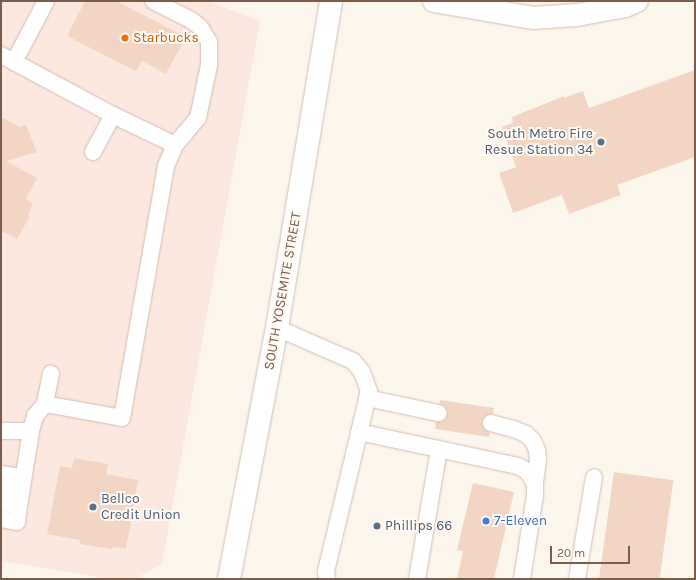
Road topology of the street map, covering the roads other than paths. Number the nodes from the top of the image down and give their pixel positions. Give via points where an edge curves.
1 (46, 1) edge
2 (153, 1) edge
3 (331, 1) edge
4 (434, 1) edge
5 (636, 1) edge
6 (7, 58) edge
7 (113, 115) junction
8 (175, 145) junction
9 (93, 152) dead end
10 (277, 328) junction
11 (51, 374) dead end
12 (367, 398) junction
13 (45, 404) junction
14 (438, 413) dead end
15 (491, 423) dead end
16 (1, 431) edge
17 (32, 431) junction
18 (359, 432) junction
19 (439, 449) junction
20 (1, 474) edge
21 (594, 477) dead end
22 (535, 484) junction
23 (1, 487) edge
24 (21, 491) junction
25 (1, 503) edge
26 (1, 519) edge
27 (229, 579) edge
28 (327, 579) edge
29 (417, 579) edge
30 (522, 579) edge
31 (577, 579) edge

1 - 6 lane
2 - 8 lane via 191,20 200,27 209,42 210,65 198,118
3 - 10 main road, SOUTH YOSEMITE STREET
4 - 5 main road via 533,18 577,15 625,6
6 - 7 lane
7 - 8 lane
7 - 9 lane
8 - 13 lane via 166,166 122,418
10 - 12 lane via 353,361 362,372 369,392
10 - 27 main road, SOUTH YOSEMITE STREET
11 - 13 lane
12 - 14 lane
12 - 18 lane
13 - 17 lane via 35,416
15 - 22 lane via 526,434 533,441 538,459
16 - 17 lane
17 - 24 lane
18 - 19 lane
18 - 28 lane via 326,572
19 - 22 lane via 518,466 527,471
19 - 29 lane
20 - 24 lane
21 - 31 lane
22 - 30 lane
23 - 24 lane
24 - 25 lane
24 - 26 lane via 17,522

